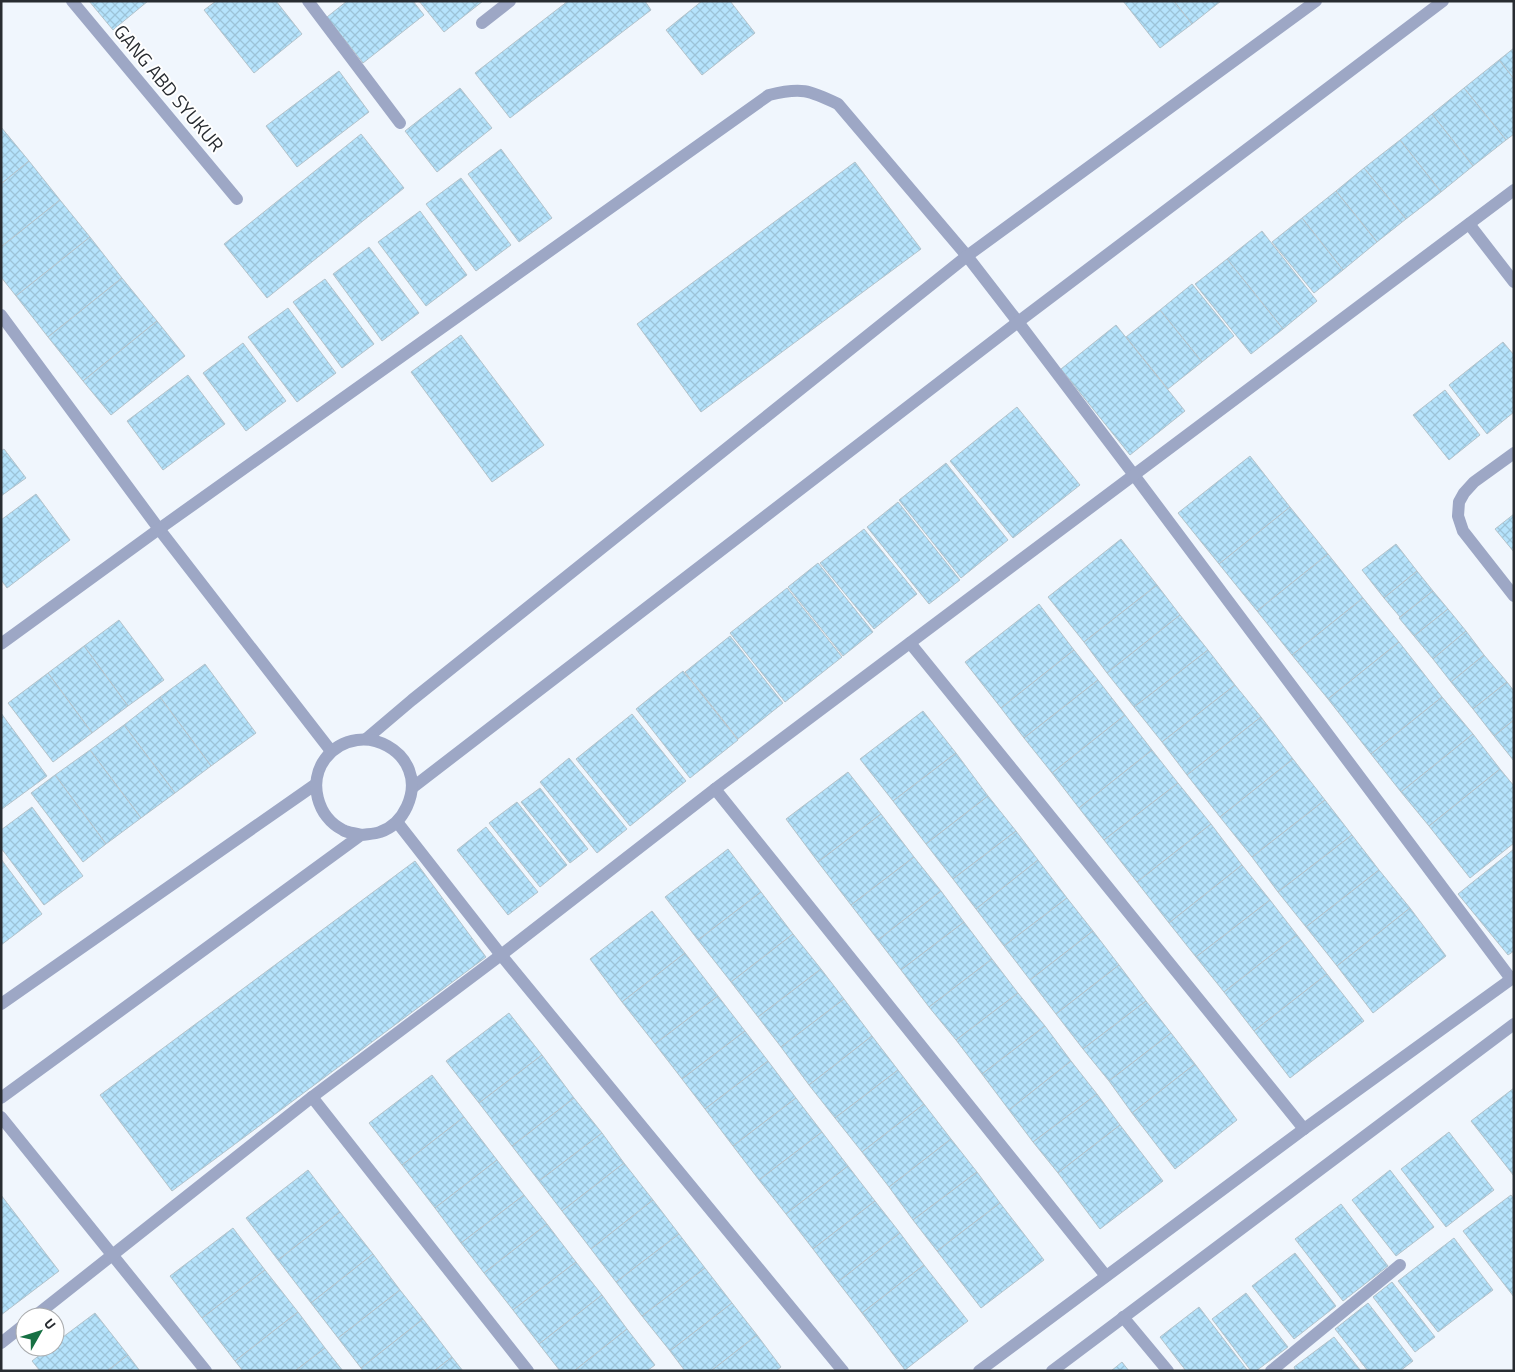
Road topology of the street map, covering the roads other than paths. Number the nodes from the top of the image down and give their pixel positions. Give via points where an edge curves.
1 (72, 1) edge
2 (308, 1) edge
3 (510, 1) edge
4 (1316, 1) edge
5 (1444, 1) edge
6 (482, 23) dead end
7 (400, 123) dead end
8 (1514, 190) edge
9 (237, 199) dead end
10 (1469, 224) junction
11 (967, 256) junction
12 (1514, 282) edge
13 (1, 315) edge
14 (1018, 322) junction
15 (1514, 453) edge
16 (1134, 475) junction
17 (159, 529) junction
18 (1514, 596) edge
19 (910, 643) junction
20 (1, 644) edge
21 (366, 739) junction
22 (331, 751) junction
23 (316, 784) junction
24 (412, 788) junction
25 (715, 790) junction
26 (397, 822) junction
27 (361, 835) junction
28 (501, 955) junction
29 (1512, 978) edge
30 (1, 1004) edge
31 (1514, 1024) edge
32 (312, 1097) junction
33 (1, 1098) edge
34 (1, 1117) edge
35 (1304, 1129) junction
36 (112, 1255) junction
37 (1400, 1265) dead end
38 (1106, 1276) junction
39 (47, 1307) edge
40 (1123, 1317) junction
41 (15, 1332) edge
42 (1, 1343) edge
43 (206, 1371) edge
44 (528, 1371) edge
45 (843, 1371) edge
46 (979, 1371) edge
47 (1052, 1371) edge
48 (1168, 1371) edge
49 (1271, 1371) edge

1 - 9 street, GANG ABD SYUKUR
2 - 7 street
3 - 6 street
4 - 11 street
5 - 14 street
8 - 10 street
10 - 12 street
10 - 16 street
11 - 14 street
11 - 17 street via 838,104 808,91 788,90 769,95
11 - 21 street
13 - 17 street
14 - 16 street
14 - 24 street
15 - 18 street via 1464,492 1458,516 1463,531
16 - 19 street
16 - 29 street
17 - 20 street
17 - 22 street
19 - 25 street
19 - 35 street
21 - 22 street via 347,742
21 - 24 street via 384,743 399,754 409,769
22 - 23 street via 320,766
23 - 27 street via 318,802 328,819 343,830
23 - 30 street
24 - 26 street via 407,807
25 - 28 street
25 - 38 street
26 - 27 street via 380,832
26 - 28 street
27 - 33 street
28 - 32 street
28 - 45 street
29 - 35 street
31 - 40 street
32 - 36 street
32 - 44 street
34 - 36 street
35 - 38 street
36 - 39 street
36 - 43 street
37 - 49 street
38 - 46 street
40 - 47 street
40 - 48 street
41 - 42 street

